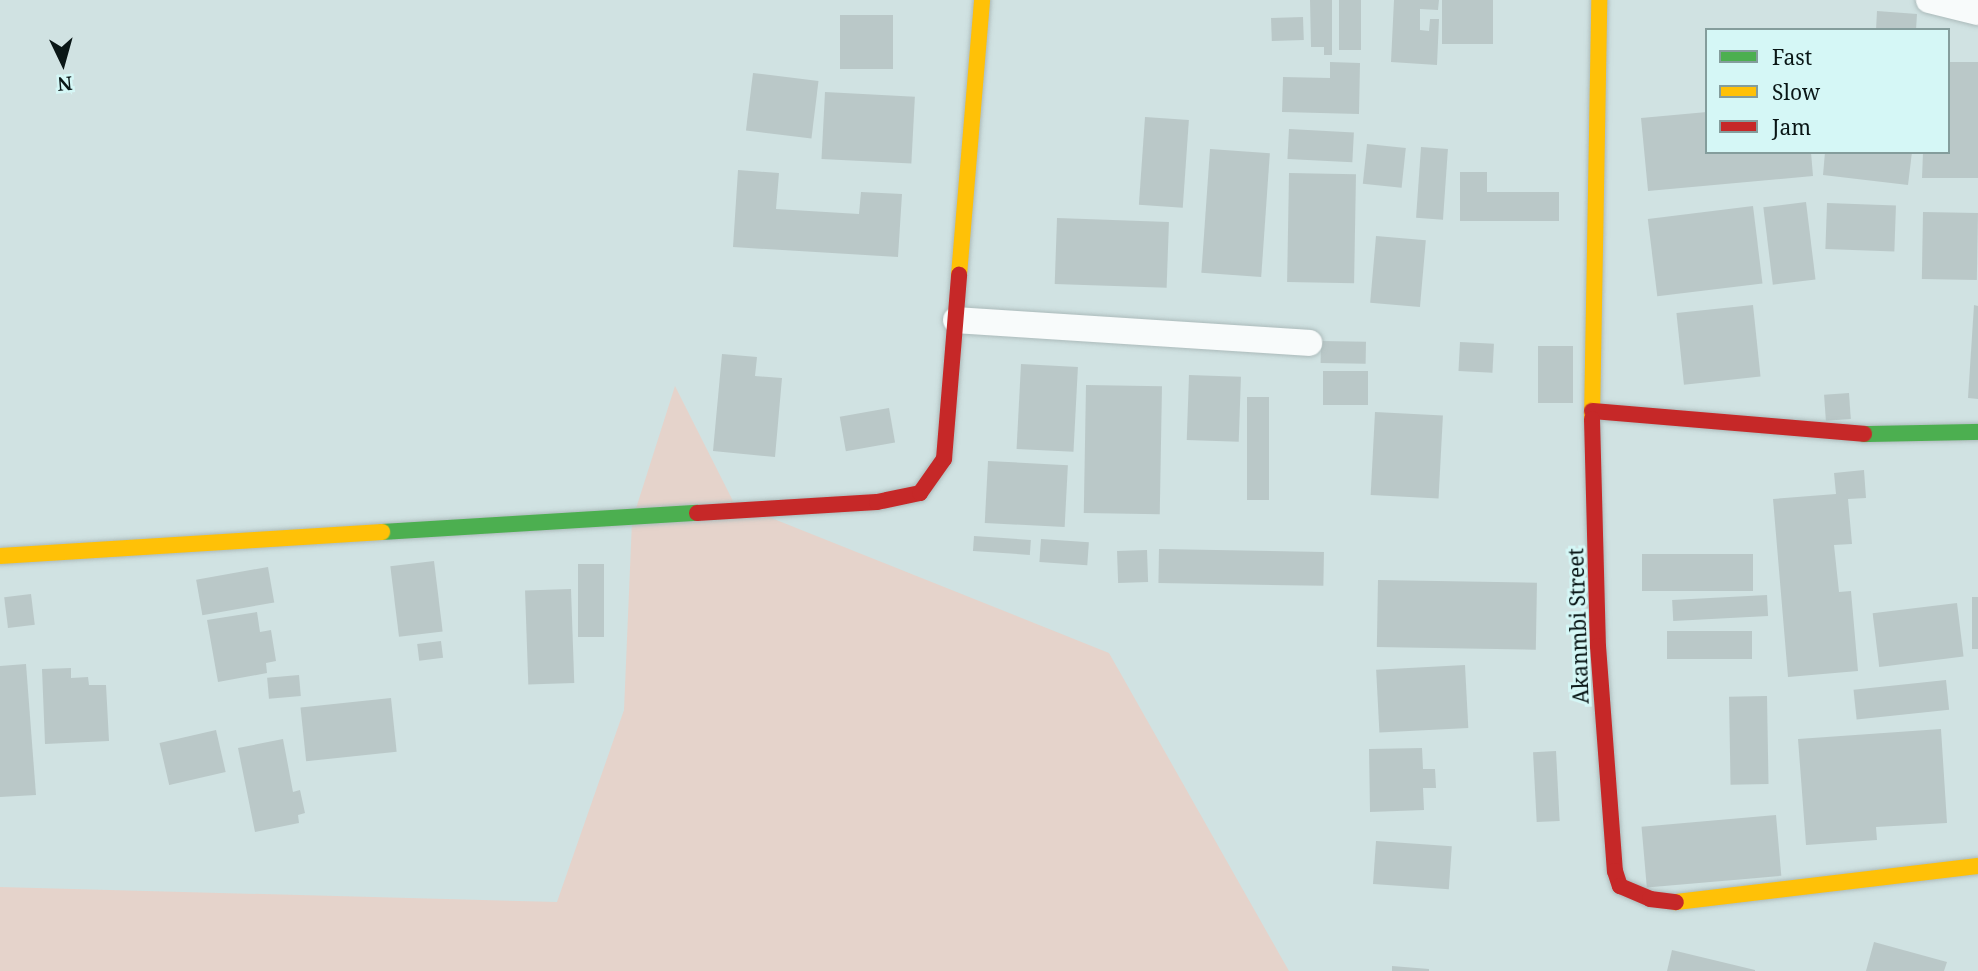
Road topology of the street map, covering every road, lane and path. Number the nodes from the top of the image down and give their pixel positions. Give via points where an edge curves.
1 (982, 0) edge
2 (1599, 0) edge
3 (1929, 0) edge
4 (1978, 12) edge
5 (956, 320) junction
6 (1308, 343) dead end
7 (1592, 411) junction
8 (1978, 432) edge
9 (0, 556) edge
10 (1978, 866) edge

1 - 5 street
2 - 7 street, Akanmbi Street
3 - 4 street
5 - 6 street
5 - 9 street via 944,458 920,493 877,502
7 - 8 street via 1872,435
7 - 10 street, Akanmbi Street via 1598,646 1615,871 1620,886 1650,899 1679,902

